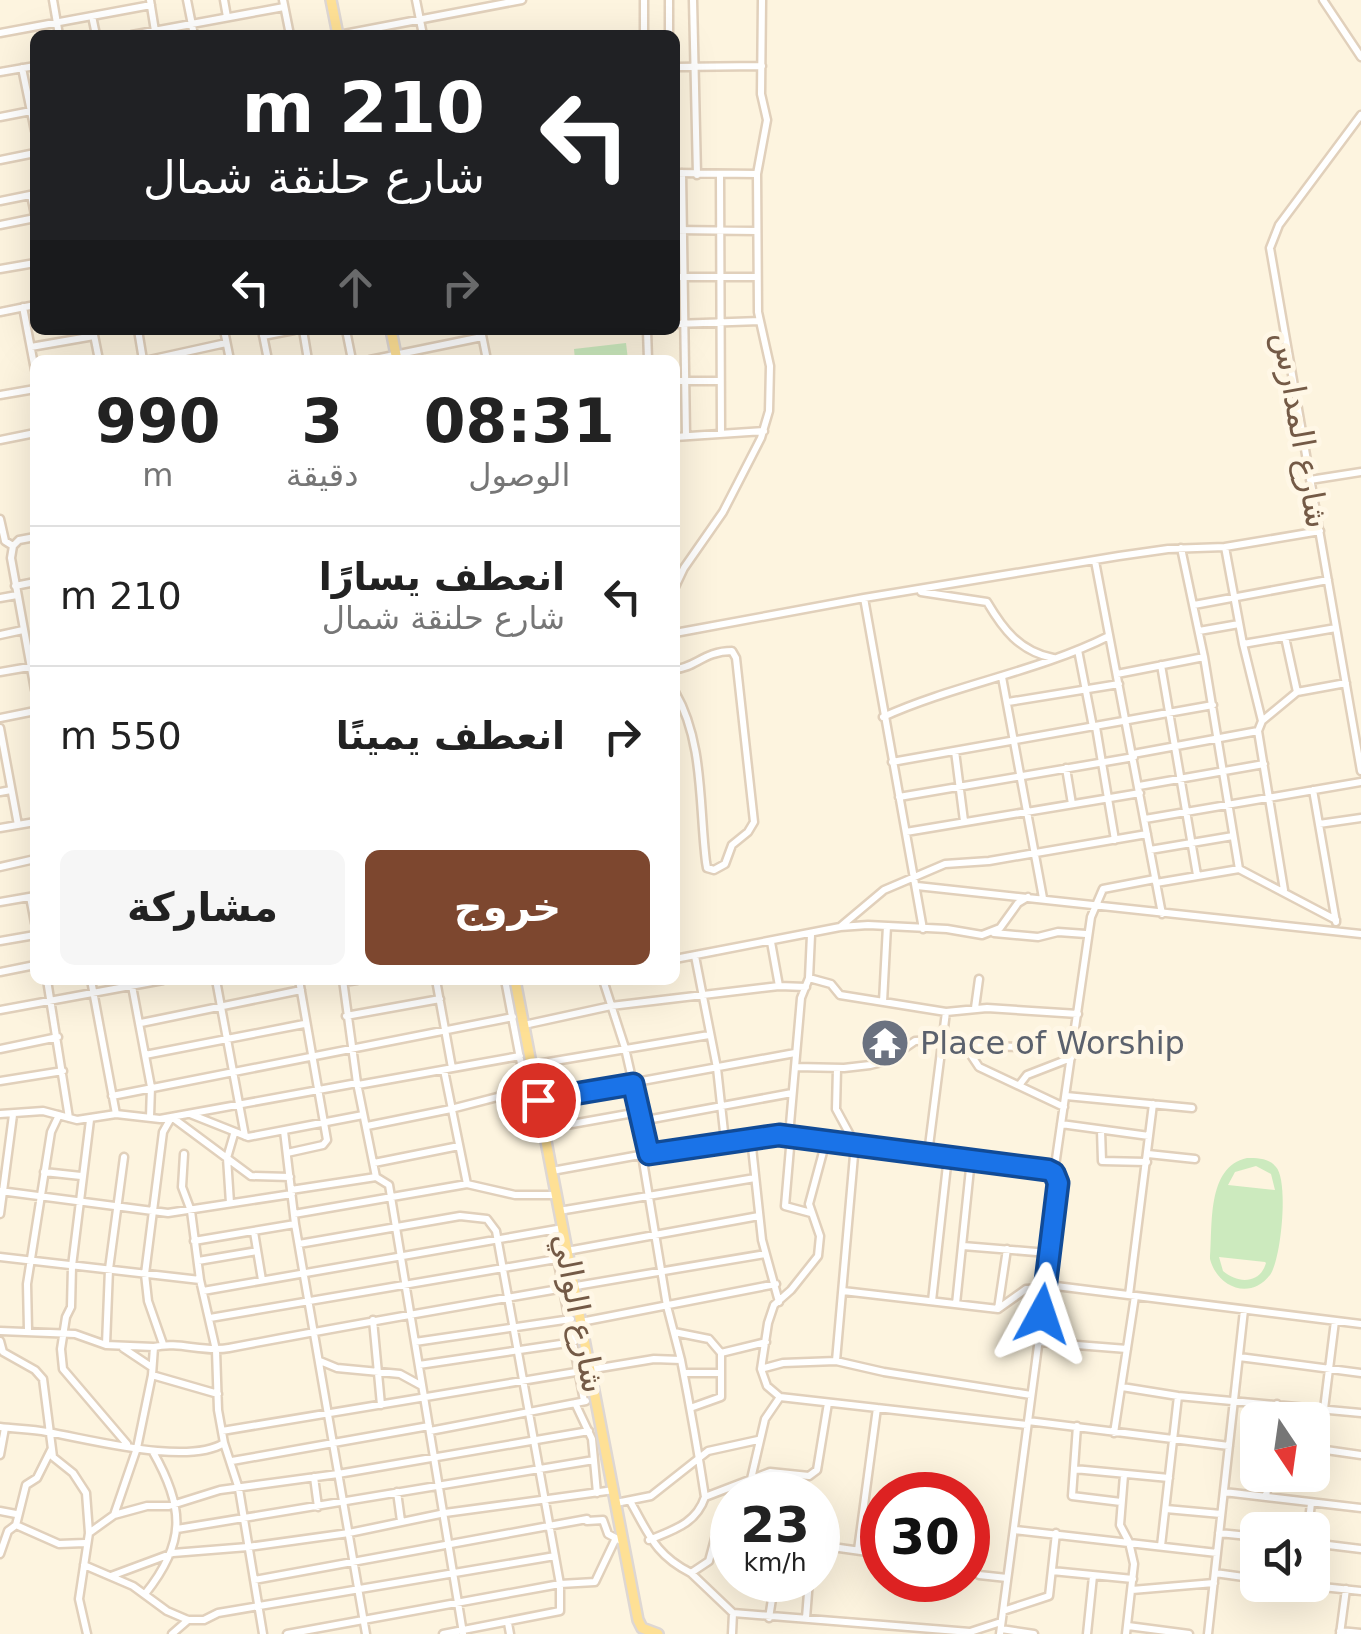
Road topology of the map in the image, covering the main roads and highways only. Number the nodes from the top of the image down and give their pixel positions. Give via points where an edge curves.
1 (331, 0) edge
2 (337, 30) edge
3 (516, 985) edge
4 (658, 1634) edge

1 - 2 main road
3 - 4 main road, شارع الوالي via 559,1210 585,1401 614,1490 639,1624

